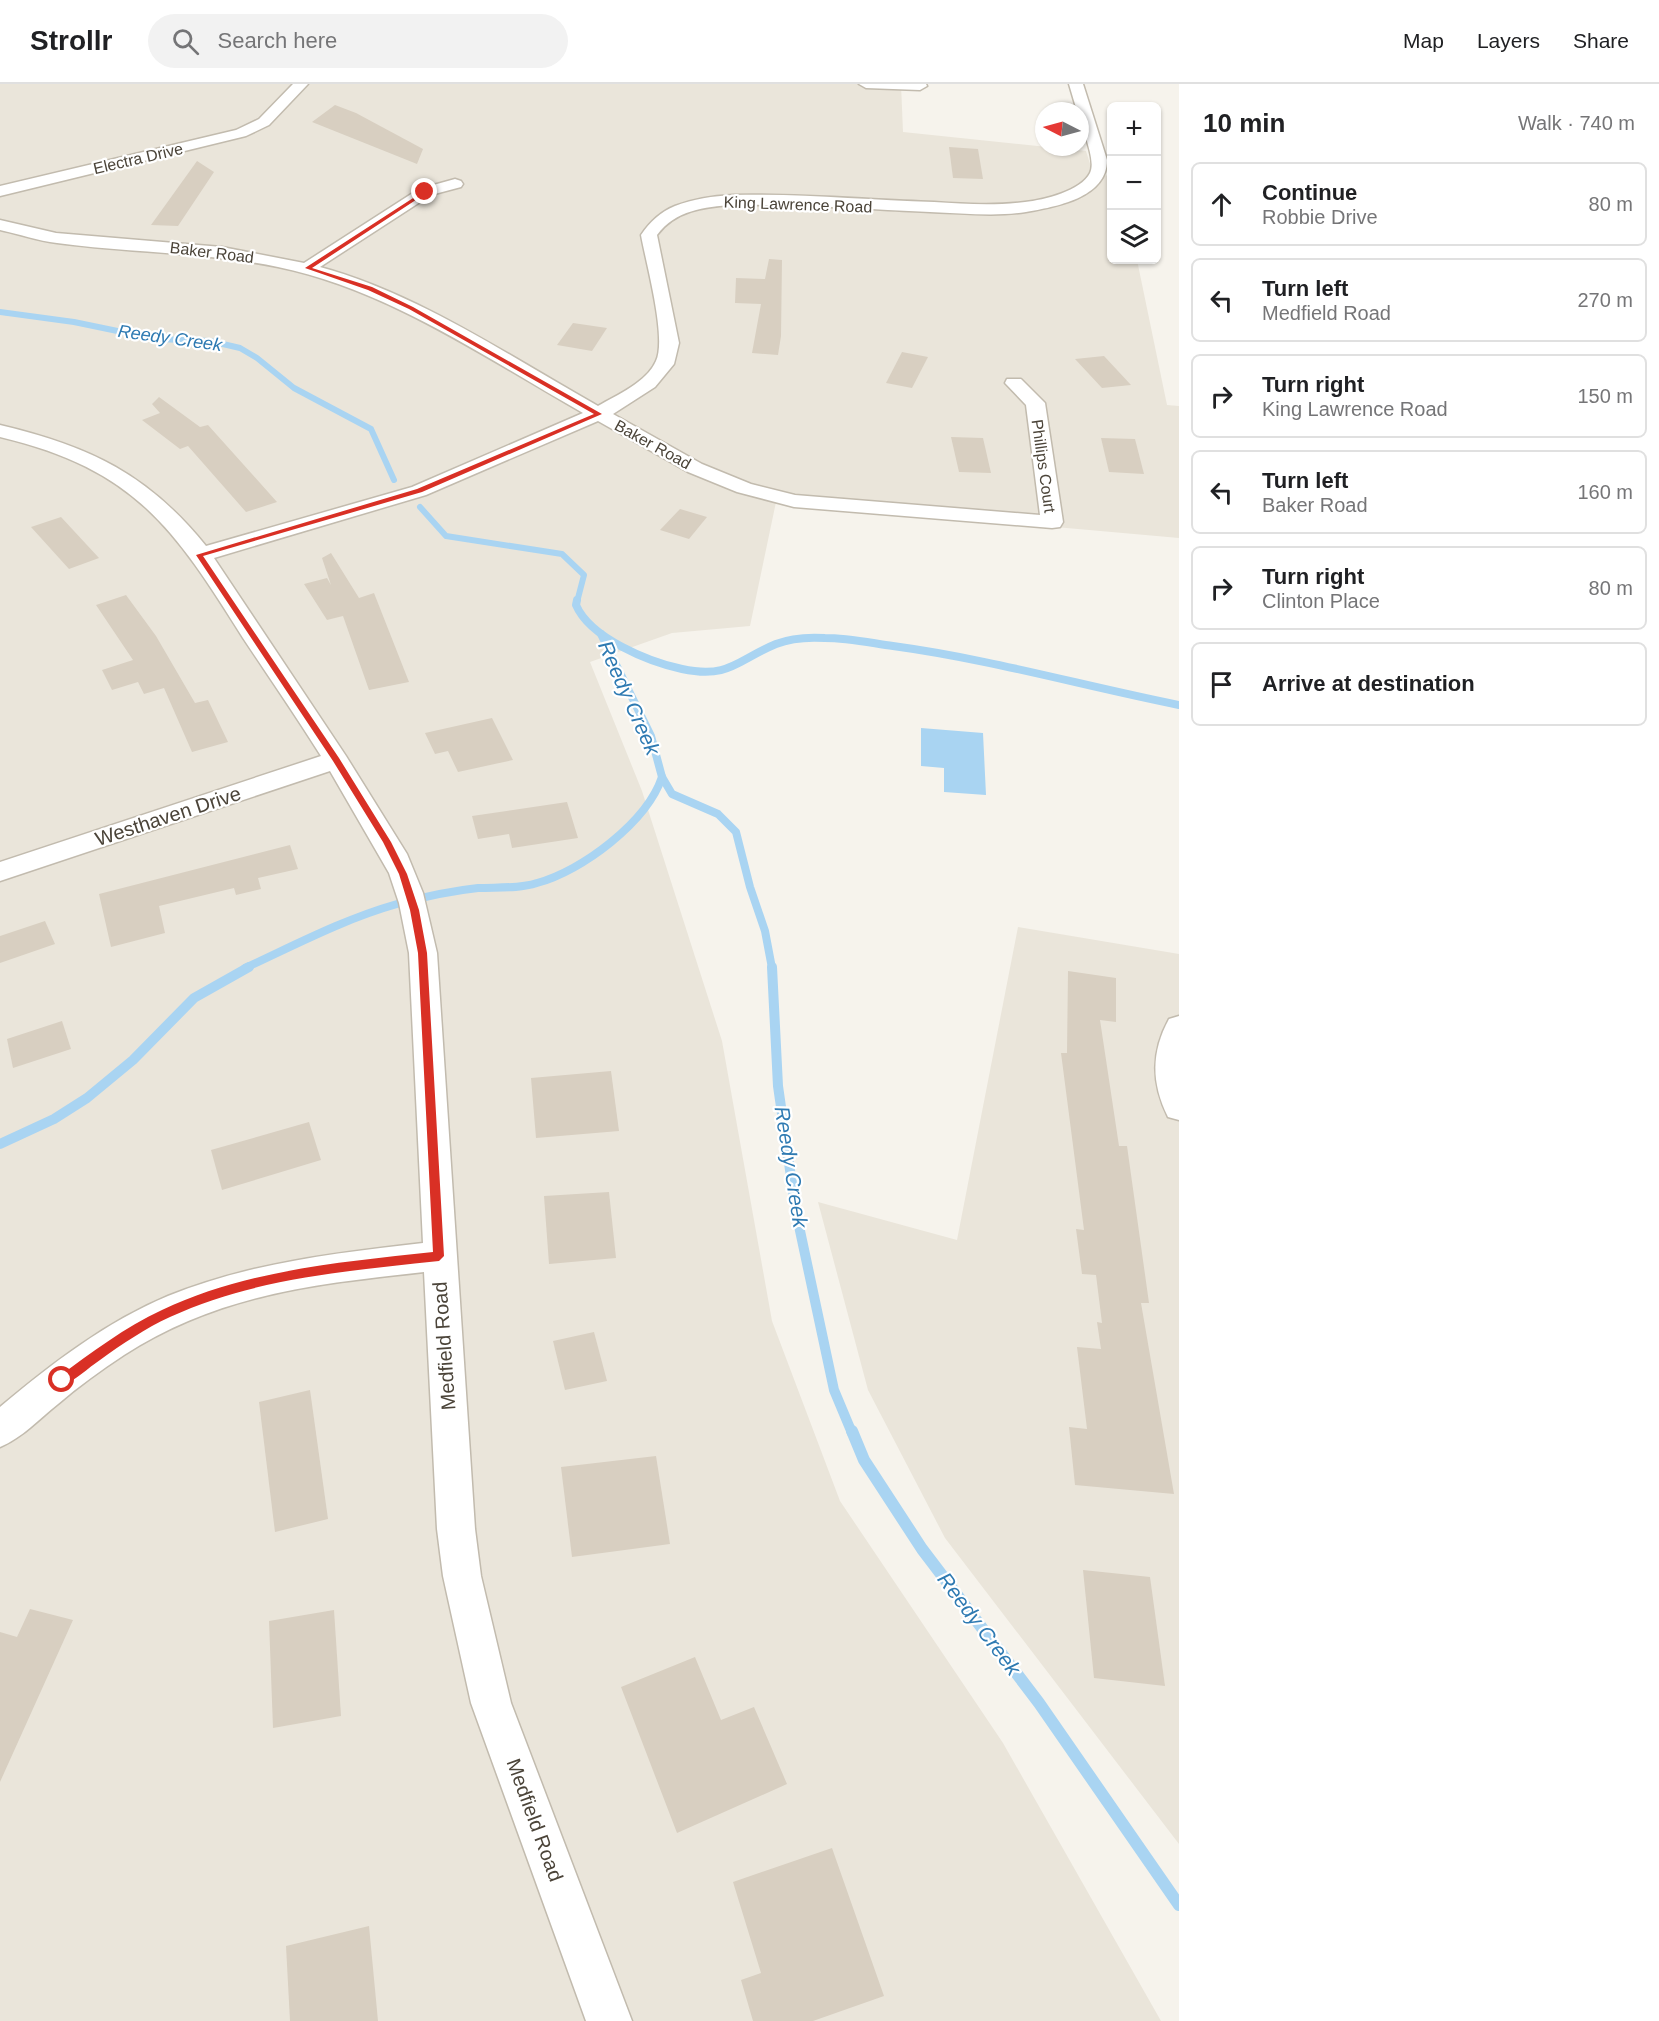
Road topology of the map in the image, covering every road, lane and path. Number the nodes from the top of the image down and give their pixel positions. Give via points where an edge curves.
1 (301, 84) edge
2 (866, 84) edge
3 (1076, 84) edge
4 (920, 86) dead end
5 (455, 184) dead end
6 (0, 191) edge
7 (0, 225) edge
8 (308, 268) junction
9 (1014, 383) dead end
10 (598, 414) junction
11 (0, 431) edge
12 (1052, 522) joint
13 (199, 555) junction
14 (336, 760) junction
15 (0, 872) edge
16 (1179, 1027) edge
17 (1179, 1108) edge
18 (439, 1256) junction
19 (0, 1430) edge
20 (609, 2021) edge

1 - 6 street, Electra Drive via 273,116 241,133
2 - 4 street
3 - 10 street, King Lawrence Road via 1099,171 1091,183 1068,197 1024,207 981,209 720,201 693,206 659,221 650,235 670,343 665,364 648,383
5 - 8 street via 425,192
7 - 8 street, Baker Road via 56,238 211,250
8 - 10 street, Baker Road via 411,308
9 - 12 street, Phillips Court via 1035,403
10 - 12 street, Baker Road via 695,468 770,496 826,505
10 - 13 street, King Lawrence Road via 419,491
11 - 13 street, Medfield Road via 60,448 131,484 167,513
13 - 14 street, Medfield Road
14 - 15 street, Westhaven Drive
14 - 18 street, Medfield Road via 387,842 415,910 423,953
16 - 17 street via 1171,1042 1167,1065
18 - 19 street via 320,1269 205,1297 164,1314 113,1344
18 - 20 street, Medfield Road via 456,1529 473,1633 491,1703

